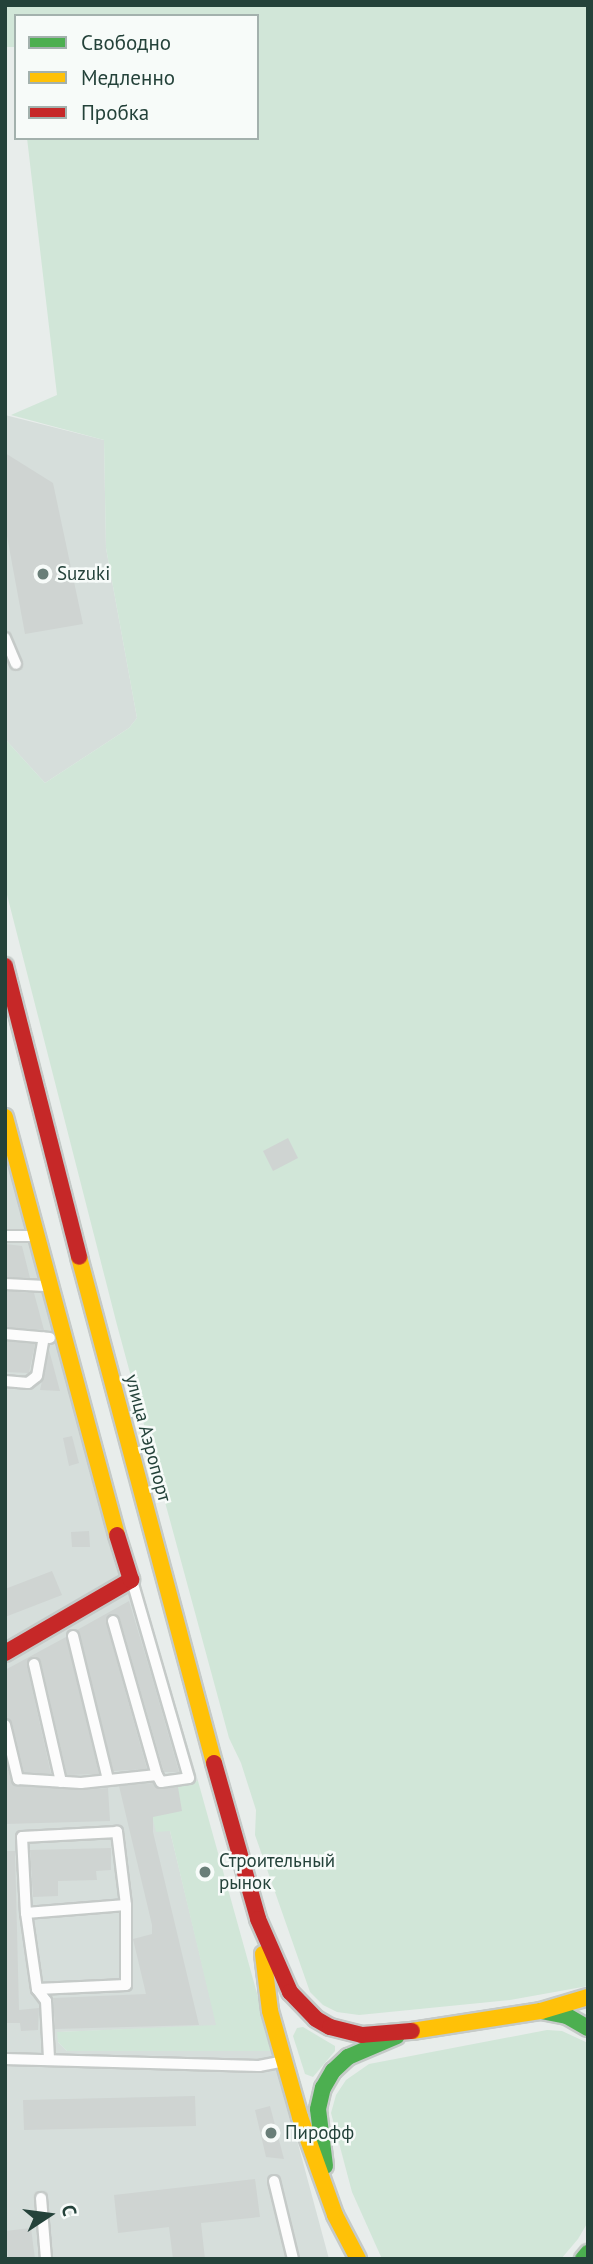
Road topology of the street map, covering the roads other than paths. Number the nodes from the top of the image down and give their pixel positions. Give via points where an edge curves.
1 (5, 638) edge
2 (16, 664) dead end
3 (5, 966) edge
4 (5, 1117) edge
5 (36, 1235) junction
6 (5, 1236) edge
7 (5, 1284) edge
8 (49, 1284) junction
9 (5, 1334) edge
10 (63, 1335) junction
11 (44, 1338) junction
12 (5, 1381) edge
13 (131, 1580) junction
14 (113, 1621) dead end
15 (73, 1636) dead end
16 (5, 1653) edge
17 (34, 1664) dead end
18 (5, 1725) edge
19 (157, 1775) junction
20 (108, 1780) junction
21 (61, 1782) junction
22 (126, 1905) junction
23 (26, 1913) junction
24 (258, 1919) junction
25 (37, 1989) junction
26 (588, 1997) edge
27 (541, 2011) junction
28 (588, 2028) edge
29 (409, 2031) junction
30 (5, 2059) edge
31 (48, 2059) junction
32 (284, 2062) junction
33 (274, 2181) dead end
34 (328, 2192) junction
35 (41, 2198) dead end
36 (335, 2215) junction
37 (588, 2253) edge
38 (47, 2259) edge
39 (293, 2259) edge
40 (342, 2259) edge
41 (358, 2259) edge
42 (583, 2259) edge

1 - 2 lane
3 - 24 main road, улица Аэропорт via 109,1374
4 - 5 main road
5 - 6 lane
5 - 8 main road
7 - 8 lane
8 - 10 main road
9 - 11 lane
10 - 11 lane
10 - 13 main road
11 - 12 lane via 37,1376 28,1383
13 - 16 main road
13 - 19 lane via 189,1778 161,1782
14 - 19 lane
15 - 20 lane
17 - 21 lane
18 - 21 lane via 18,1779
19 - 20 lane
20 - 21 lane
22 - 23 lane
22 - 23 lane via 117,1832 22,1837
22 - 25 lane via 127,1985
23 - 25 lane
24 - 29 main road via 290,1993 316,2019 362,2035
24 - 32 main road via 270,2011
25 - 31 lane via 46,2001
26 - 27 main road
27 - 28 main road via 567,2016
27 - 29 main road
29 - 34 main road via 348,2057 323,2088 318,2109
30 - 31 lane
31 - 32 lane via 258,2066
32 - 34 main road
33 - 39 lane
34 - 36 main road
35 - 38 lane
36 - 40 main road
36 - 41 main road
37 - 42 main road

